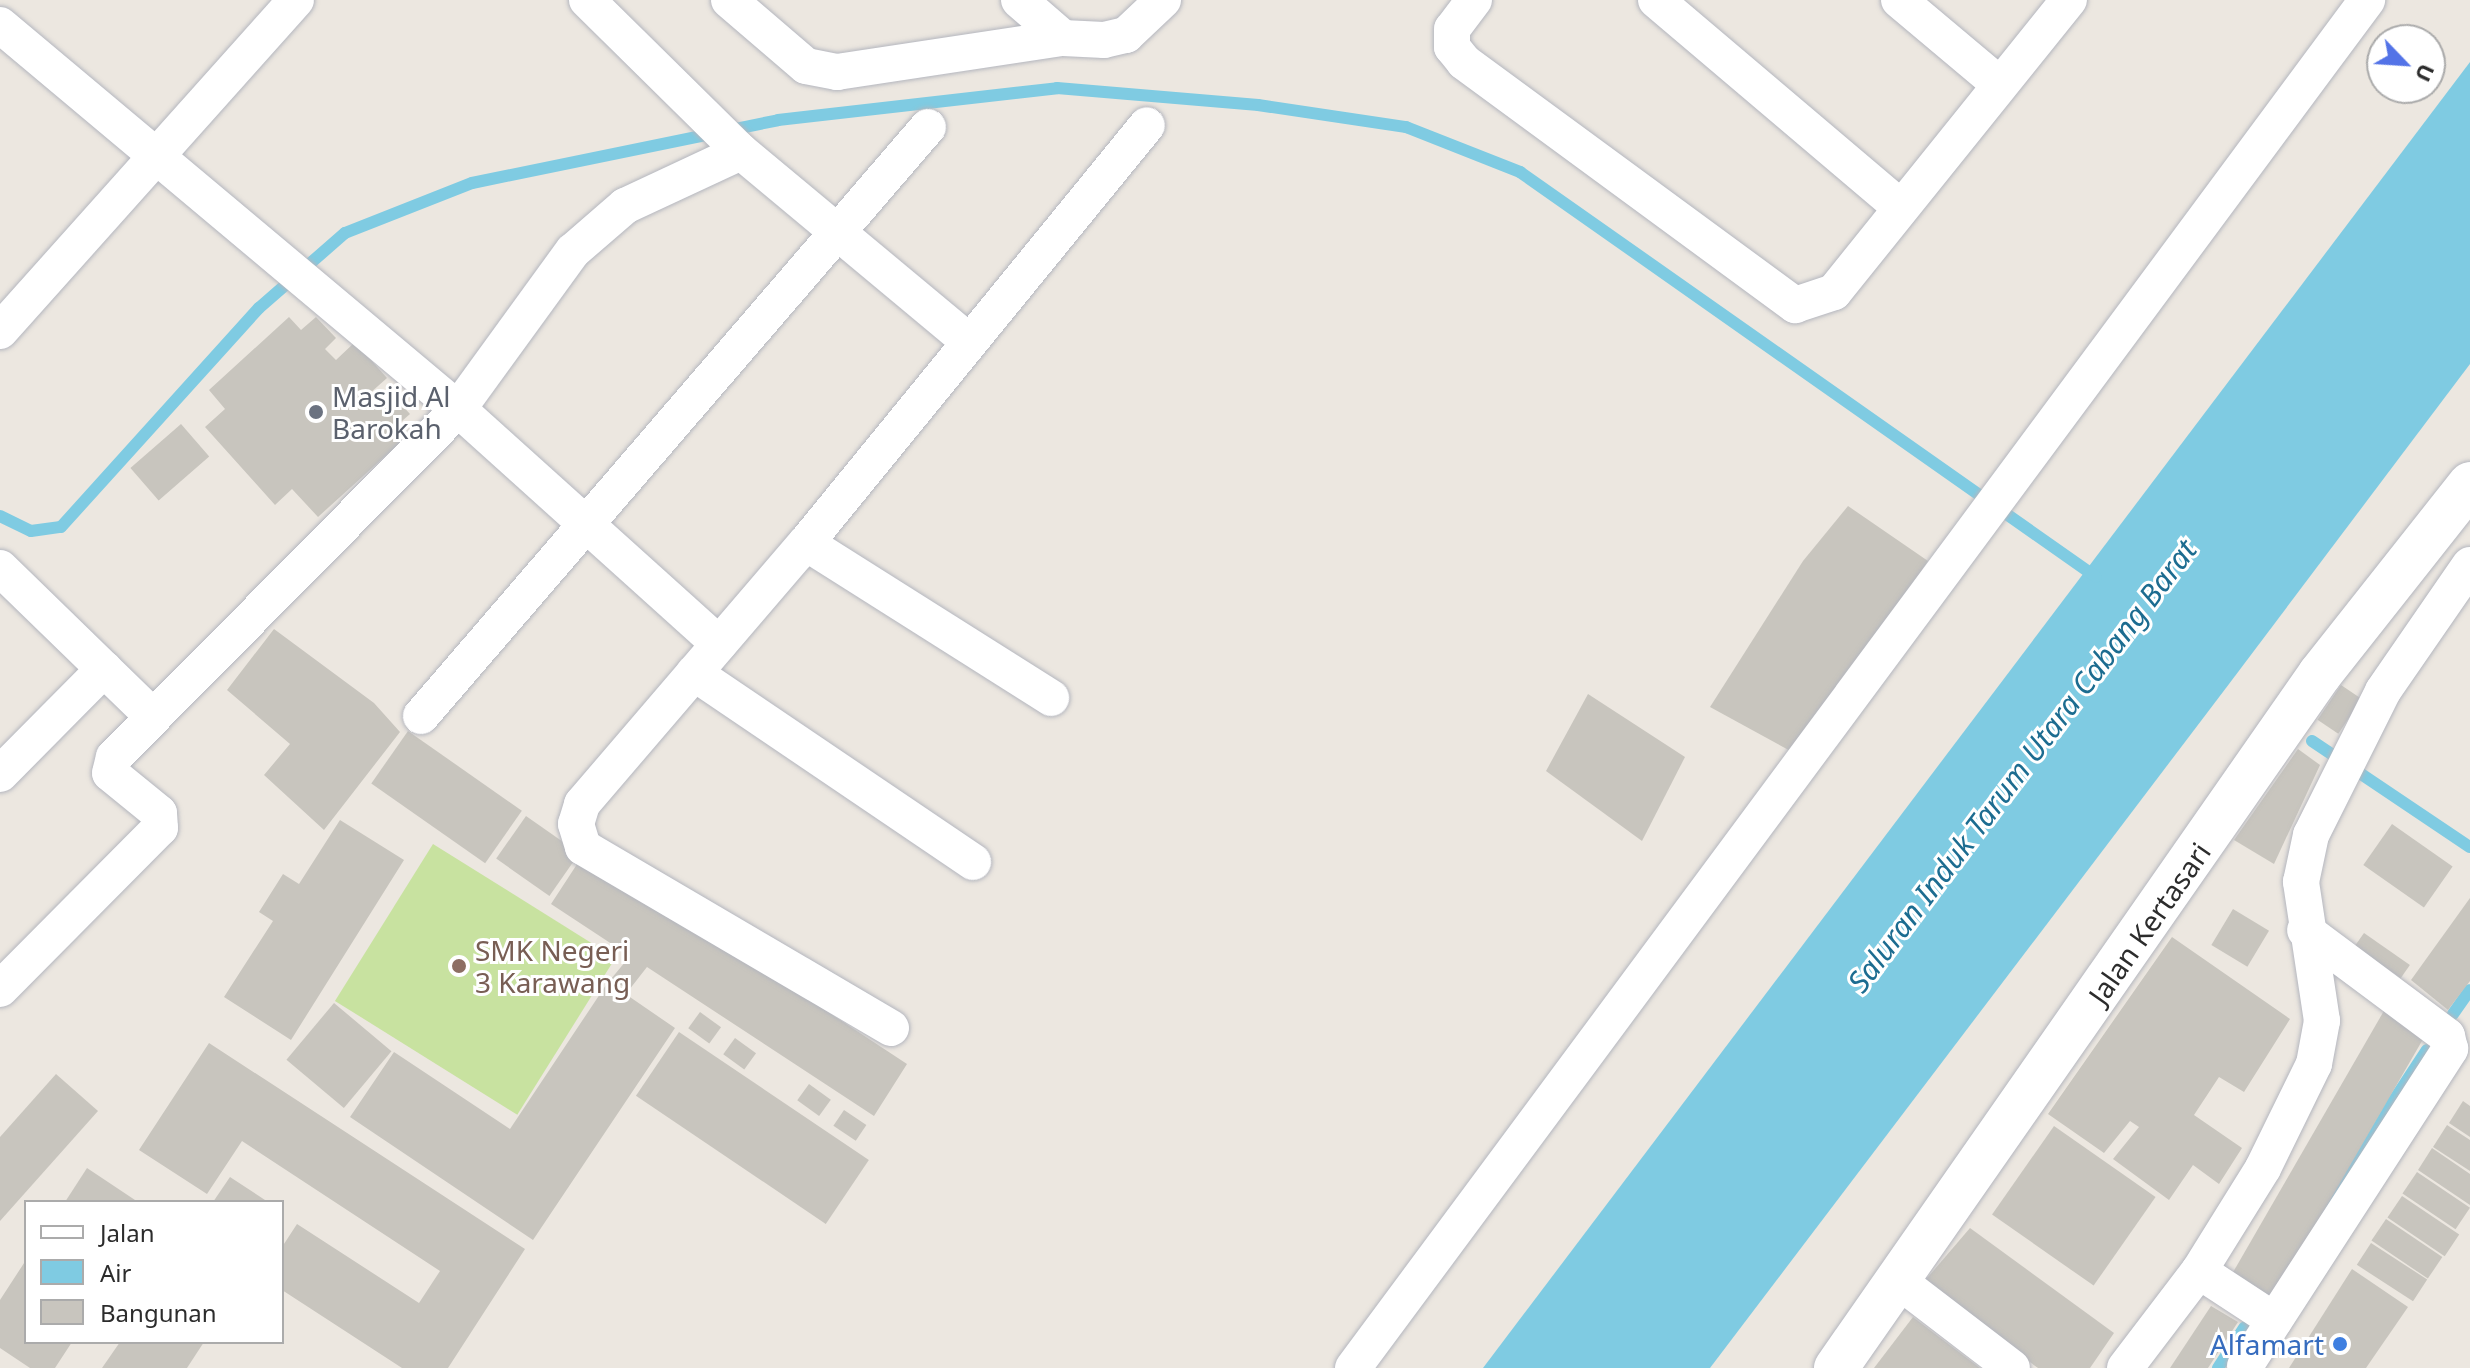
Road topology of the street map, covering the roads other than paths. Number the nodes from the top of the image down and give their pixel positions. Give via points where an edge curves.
1 (7, 0) edge
2 (296, 0) edge
3 (587, 0) edge
4 (729, 0) edge
5 (1019, 0) edge
6 (1163, 0) edge
7 (1474, 0) edge
8 (1656, 0) edge
9 (1899, 0) edge
10 (2069, 0) edge
11 (2367, 0) edge
12 (0, 8) edge
13 (0, 25) edge
14 (1063, 38) junction
15 (1998, 83) junction
16 (1147, 125) dead end
17 (928, 127) dead end
18 (740, 151) junction
19 (153, 158) junction
20 (1898, 205) junction
21 (834, 230) junction
22 (0, 331) edge
23 (966, 339) junction
24 (458, 409) junction
25 (2470, 484) edge
26 (583, 525) junction
27 (806, 543) junction
28 (2470, 565) edge
29 (0, 568) edge
30 (719, 644) junction
31 (104, 669) junction
32 (694, 673) junction
33 (1051, 698) dead end
34 (421, 716) dead end
35 (153, 717) junction
36 (0, 774) edge
37 (973, 862) dead end
38 (2305, 930) junction
39 (0, 989) edge
40 (891, 1028) dead end
41 (2199, 1271) junction
42 (1900, 1282) junction
43 (2274, 1320) junction
44 (2245, 1366) dead end
45 (1353, 1368) edge
46 (1836, 1368) edge
47 (2012, 1368) edge
48 (2125, 1368) edge

1 - 12 street
2 - 19 street
3 - 18 street
4 - 14 street via 793,58 837,72
5 - 14 street
6 - 14 street via 1126,35
7 - 20 street via 1452,29 1452,47 1464,62 1795,305 1834,292
8 - 20 street
9 - 15 street
10 - 15 street
11 - 45 street
13 - 19 street
15 - 20 street
16 - 23 street
17 - 21 street
18 - 21 street
18 - 24 street via 625,206 573,251
19 - 22 street
19 - 24 street
21 - 23 street
21 - 26 street
23 - 27 street
24 - 26 street
24 - 35 street
25 - 42 street, Jalan Kertasari via 2320,674
26 - 30 street
26 - 34 street
27 - 30 street
27 - 33 street
28 - 38 street via 2327,796 2301,882
29 - 31 street
30 - 32 street
31 - 35 street
31 - 36 street
32 - 37 street
32 - 40 street via 582,804 576,824 583,847
35 - 39 street via 114,757 110,773 159,813 160,828
38 - 41 street via 2322,1021 2314,1064 2263,1168
38 - 43 street via 2447,1036 2450,1049
41 - 43 street
41 - 48 street
42 - 46 street, Jalan Kertasari
42 - 47 street
43 - 44 street

